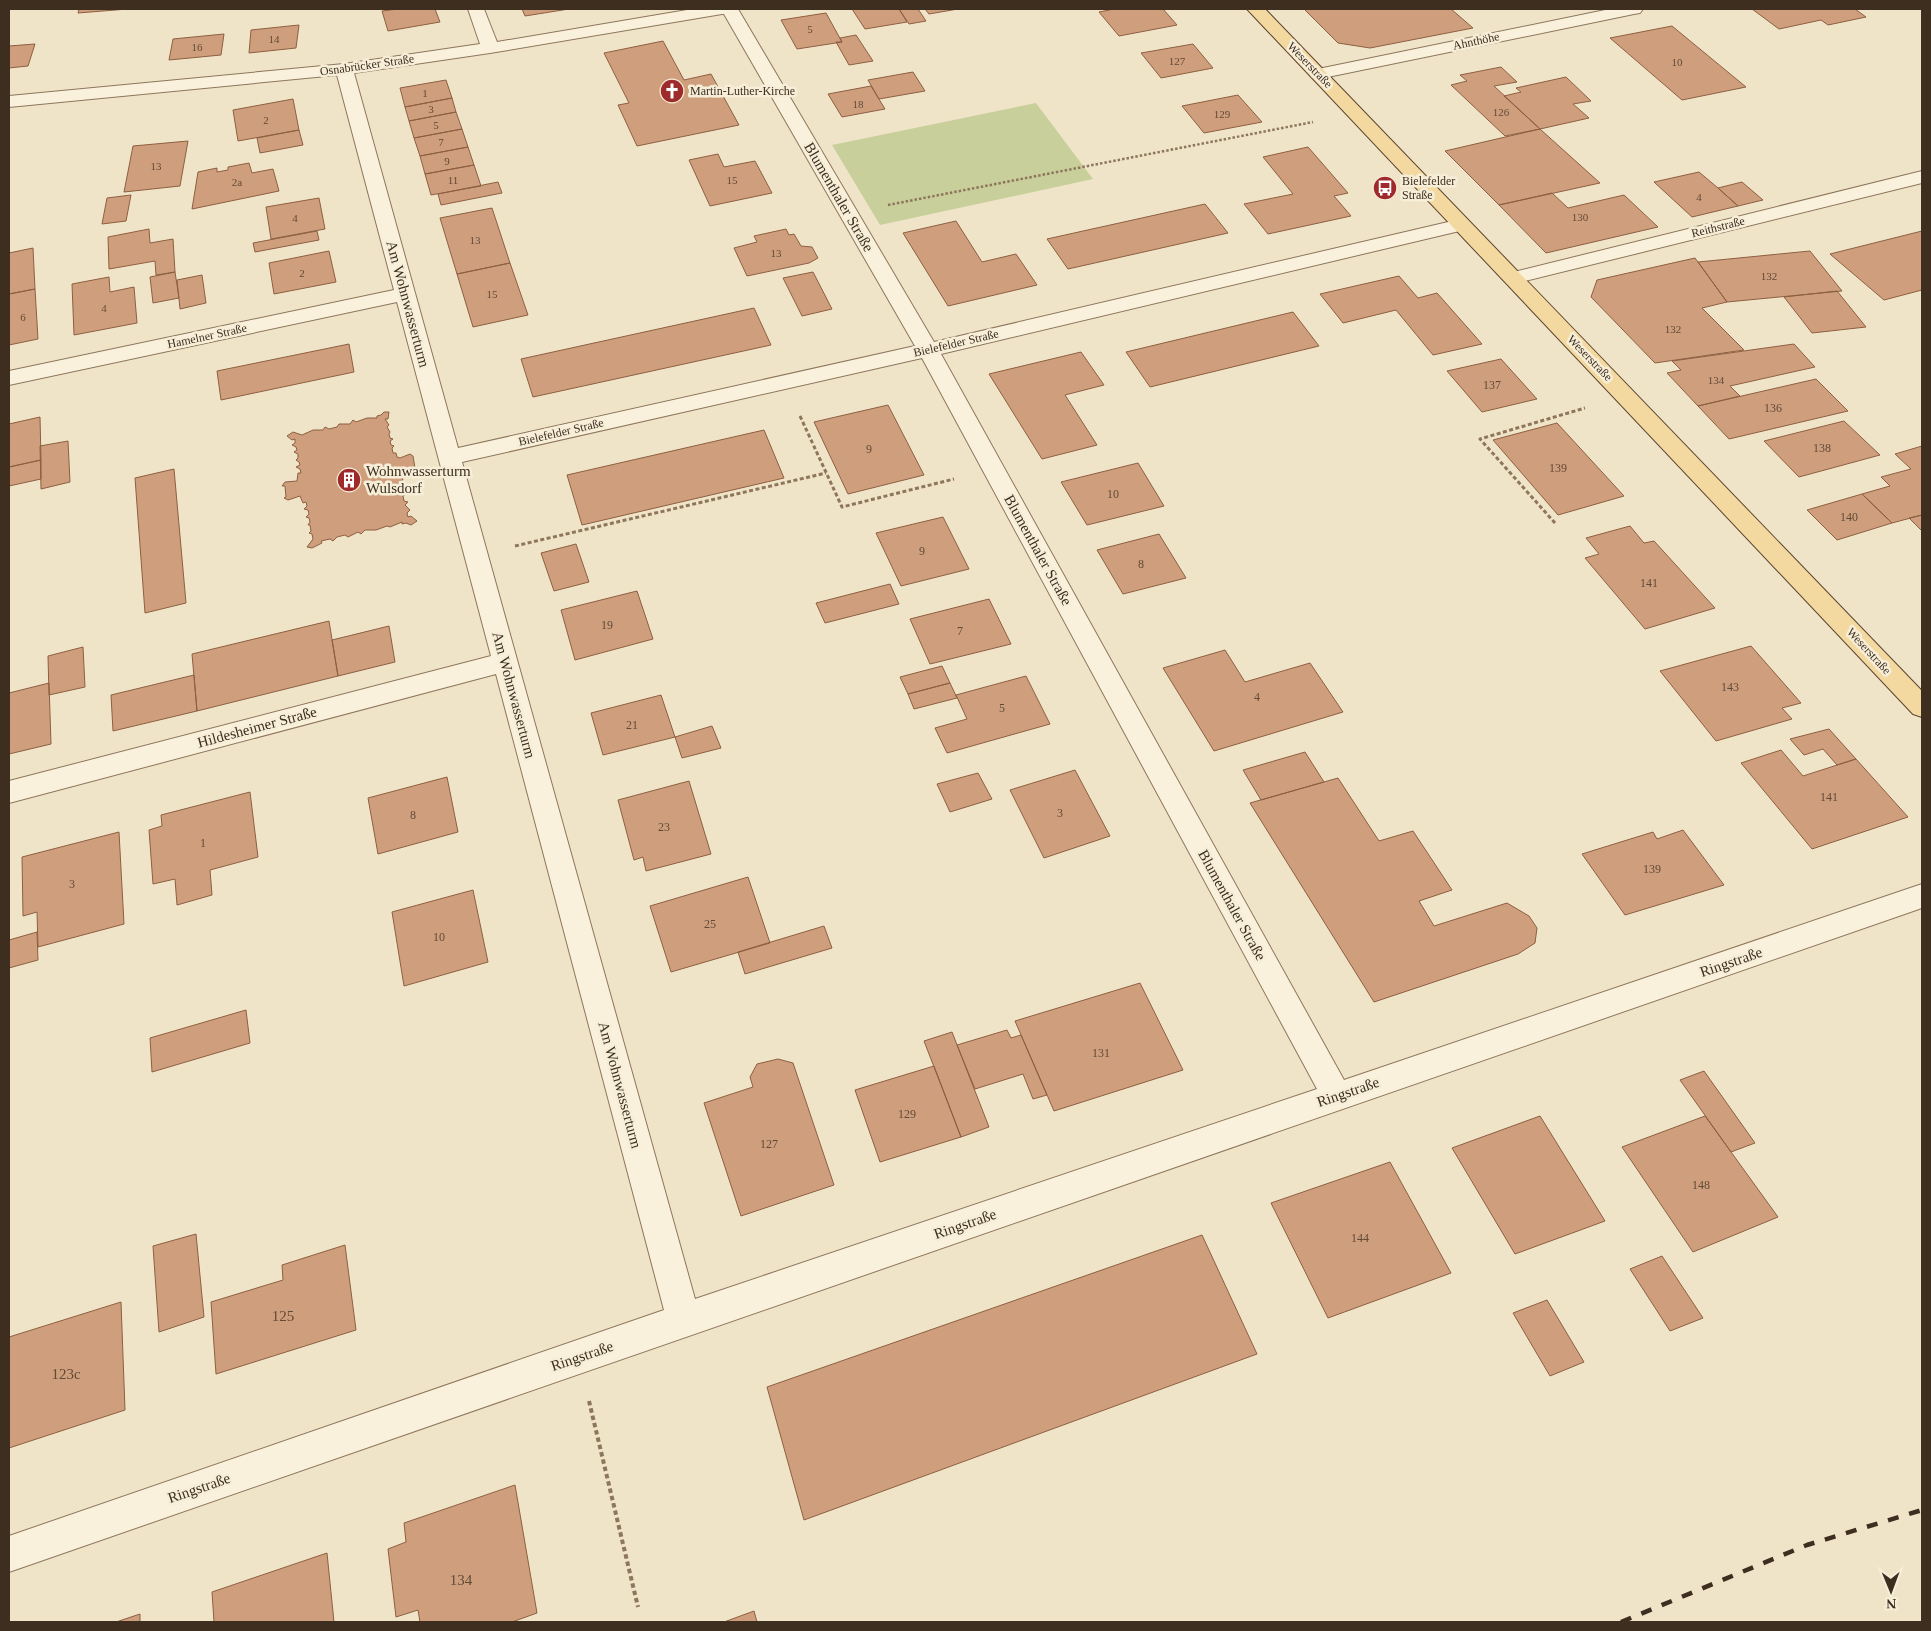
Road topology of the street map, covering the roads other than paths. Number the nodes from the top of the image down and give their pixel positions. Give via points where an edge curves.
1 (476, 9) edge
2 (722, 9) edge
3 (730, 9) edge
4 (1256, 9) edge
5 (1634, 9) edge
6 (490, 48) junction
7 (344, 69) junction
8 (1318, 74) junction
9 (9, 101) edge
10 (1922, 177) edge
11 (1461, 225) junction
12 (1513, 278) junction
13 (405, 294) junction
14 (928, 350) junction
15 (9, 378) edge
16 (450, 457) junction
17 (505, 662) junction
18 (1922, 708) edge
19 (9, 792) edge
20 (1922, 896) edge
21 (1337, 1096) junction
22 (684, 1320) junction
23 (9, 1554) edge

1 - 6 street
2 - 6 street, Osnabrücker Straße
3 - 14 street, Blumenthaler Straße
4 - 8 main road, Weserstraße
5 - 8 street, Ahnthöhe
6 - 7 street, Osnabrücker Straße
7 - 9 street, Osnabrücker Straße
7 - 13 street, Am Wohnwasserturm
8 - 11 main road, Weserstraße
10 - 12 street, Reithstraße
11 - 12 main road, Weserstraße
11 - 14 street, Bielefelder Straße
12 - 18 main road, Weserstraße
13 - 15 street, Hamelner Straße
13 - 16 street, Am Wohnwasserturm
14 - 16 street, Bielefelder Straße
14 - 21 street, Blumenthaler Straße
16 - 17 street, Am Wohnwasserturm
17 - 19 street, Hildesheimer Straße
17 - 22 street, Am Wohnwasserturm
20 - 21 street, Ringstraße
21 - 22 street, Ringstraße
22 - 23 street, Ringstraße

